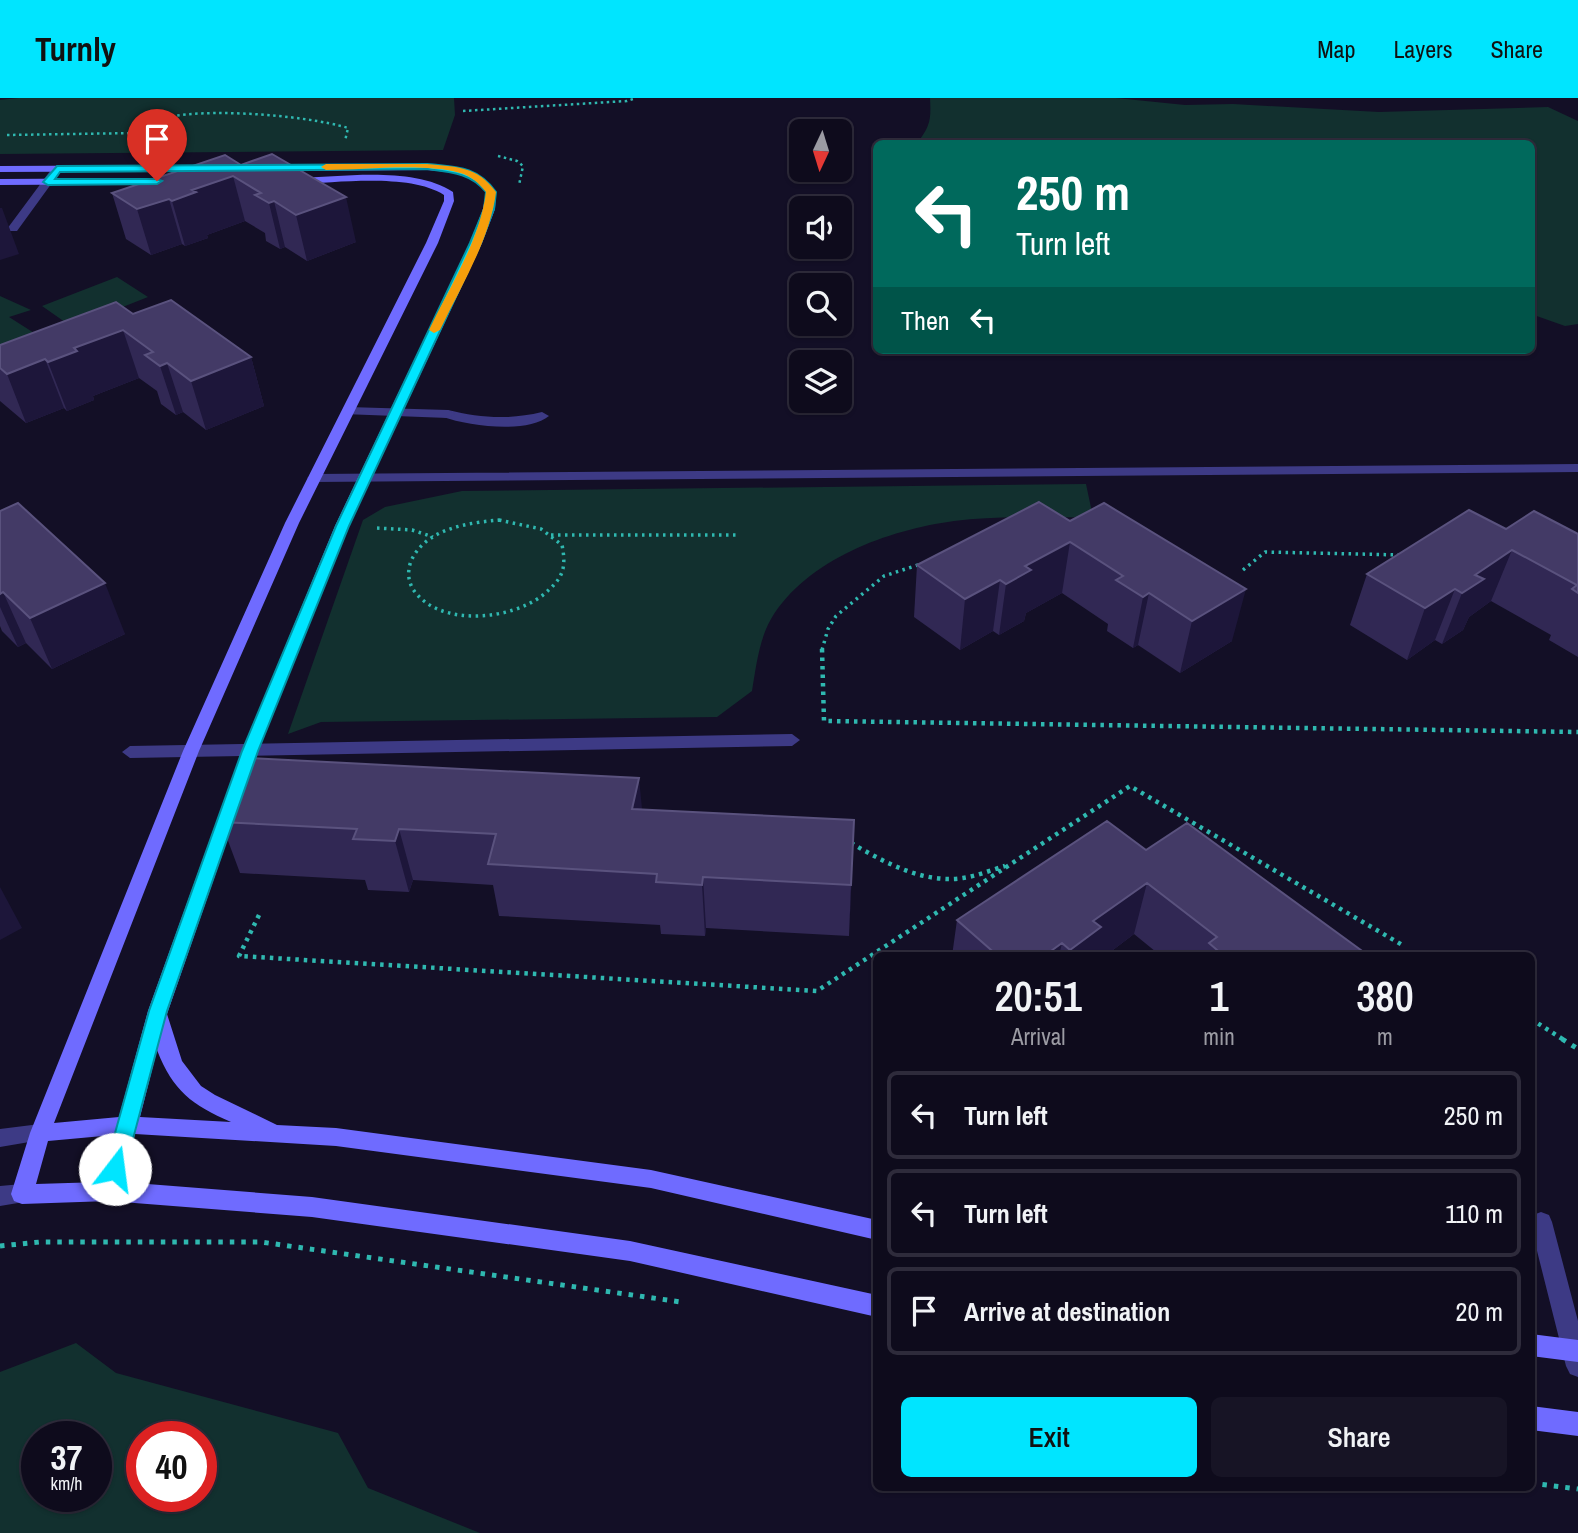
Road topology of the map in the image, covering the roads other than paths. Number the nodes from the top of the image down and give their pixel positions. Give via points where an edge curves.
1 (223, 168) edge
2 (0, 169) edge
3 (57, 169) junction
4 (214, 181) edge
5 (0, 182) edge
6 (48, 182) junction
7 (13, 229) dead end
8 (348, 411) junction
9 (395, 412) junction
10 (448, 414) junction
11 (1578, 468) edge
12 (365, 477) junction
13 (314, 478) junction
14 (792, 740) dead end
15 (191, 751) junction
16 (250, 751) junction
17 (130, 752) dead end
18 (158, 1011) junction
19 (127, 1125) junction
20 (40, 1133) junction
21 (281, 1133) junction
22 (0, 1138) edge
23 (109, 1191) junction
24 (11, 1195) edge
25 (1541, 1222) dead end
26 (873, 1229) edge
27 (873, 1305) edge
28 (1535, 1346) edge
29 (1577, 1356) edge
30 (1535, 1419) edge
31 (1578, 1424) edge

1 - 3 street
2 - 3 street
3 - 6 street
4 - 6 street
5 - 6 street
6 - 7 street
8 - 9 street
8 - 9 street via 432,243 449,194 418,180 266,174 427,167 462,170 481,179 491,192 489,209
8 - 13 street
9 - 10 street
9 - 12 street
10 - 10 street via 462,420 529,421 542,416 518,410
11 - 12 street
12 - 13 street
12 - 16 street
13 - 15 street
14 - 16 street
15 - 16 street
15 - 17 street
15 - 20 street
16 - 18 street
18 - 19 street
18 - 21 street via 175,1072 200,1098
19 - 20 street
19 - 21 street
19 - 23 street
20 - 22 street
20 - 24 street
21 - 26 street via 652,1179
23 - 24 street
23 - 27 street via 312,1207 630,1251
25 - 29 street
28 - 29 street
30 - 31 street

